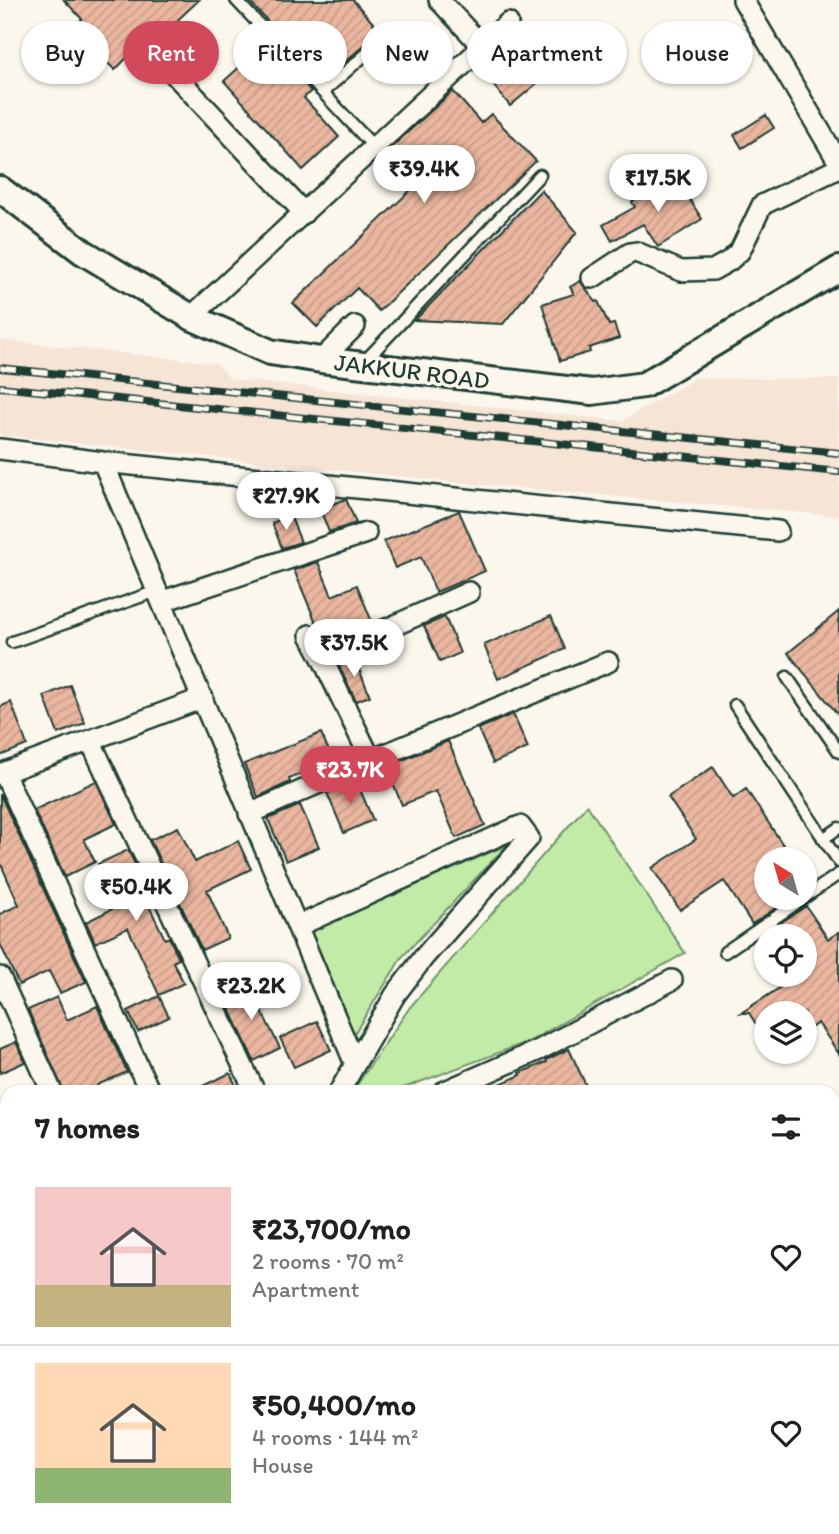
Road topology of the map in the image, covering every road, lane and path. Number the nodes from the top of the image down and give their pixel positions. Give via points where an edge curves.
1 (236, 0) edge
2 (439, 0) edge
3 (743, 0) edge
4 (467, 31) edge
5 (361, 58) edge
6 (467, 61) edge
7 (184, 84) edge
8 (323, 92) junction
9 (374, 147) junction
10 (839, 166) edge
11 (540, 176) dead end
12 (0, 188) edge
13 (304, 213) junction
14 (839, 269) edge
15 (592, 278) dead end
16 (191, 317) junction
17 (355, 326) dead end
18 (321, 360) junction
19 (362, 365) junction
20 (0, 449) edge
21 (103, 462) junction
22 (778, 531) dead end
23 (366, 533) dead end
24 (469, 592) dead end
25 (160, 596) junction
26 (310, 635) dead end
27 (12, 642) dead end
28 (322, 658) junction
29 (608, 662) dead end
30 (787, 677) dead end
31 (204, 698) junction
32 (735, 705) dead end
33 (91, 742) junction
34 (839, 752) edge
35 (371, 760) junction
36 (2, 774) edge
37 (249, 814) junction
38 (839, 828) edge
39 (823, 839) junction
40 (839, 862) edge
41 (839, 874) edge
42 (817, 888) edge
43 (785, 910) edge
44 (298, 926) junction
45 (725, 952) dead end
46 (0, 977) edge
47 (672, 980) dead end
48 (355, 1064) junction
49 (49, 1085) edge
50 (147, 1085) edge
51 (252, 1085) edge
52 (343, 1085) edge
53 (459, 1085) edge

1 - 8 lane
2 - 4 street
3 - 10 street
5 - 8 lane
6 - 9 street
7 - 13 street
8 - 9 lane
9 - 13 street
10 - 15 street via 762,205 740,251 713,270 681,271 636,252
11 - 19 lane
12 - 16 street, JAKKUR ROAD via 83,252
13 - 16 street
14 - 19 street, JAKKUR ROAD via 644,384 592,392
16 - 18 street, JAKKUR ROAD via 270,352
17 - 18 street
18 - 19 street, JAKKUR ROAD
20 - 21 street
21 - 22 street
21 - 25 street
23 - 25 street
24 - 28 street
25 - 27 lane
25 - 31 street
26 - 28 street
28 - 35 street
29 - 35 street
30 - 34 lane
31 - 33 street
31 - 37 street
32 - 39 lane
33 - 36 street
33 - 51 street
35 - 37 street
36 - 50 street
37 - 44 street
38 - 39 lane
39 - 40 lane
41 - 42 lane
43 - 45 lane
44 - 48 street
44 - 48 street via 520,826 529,838 424,957 395,995
46 - 49 street
47 - 53 street via 539,1050
48 - 52 street

